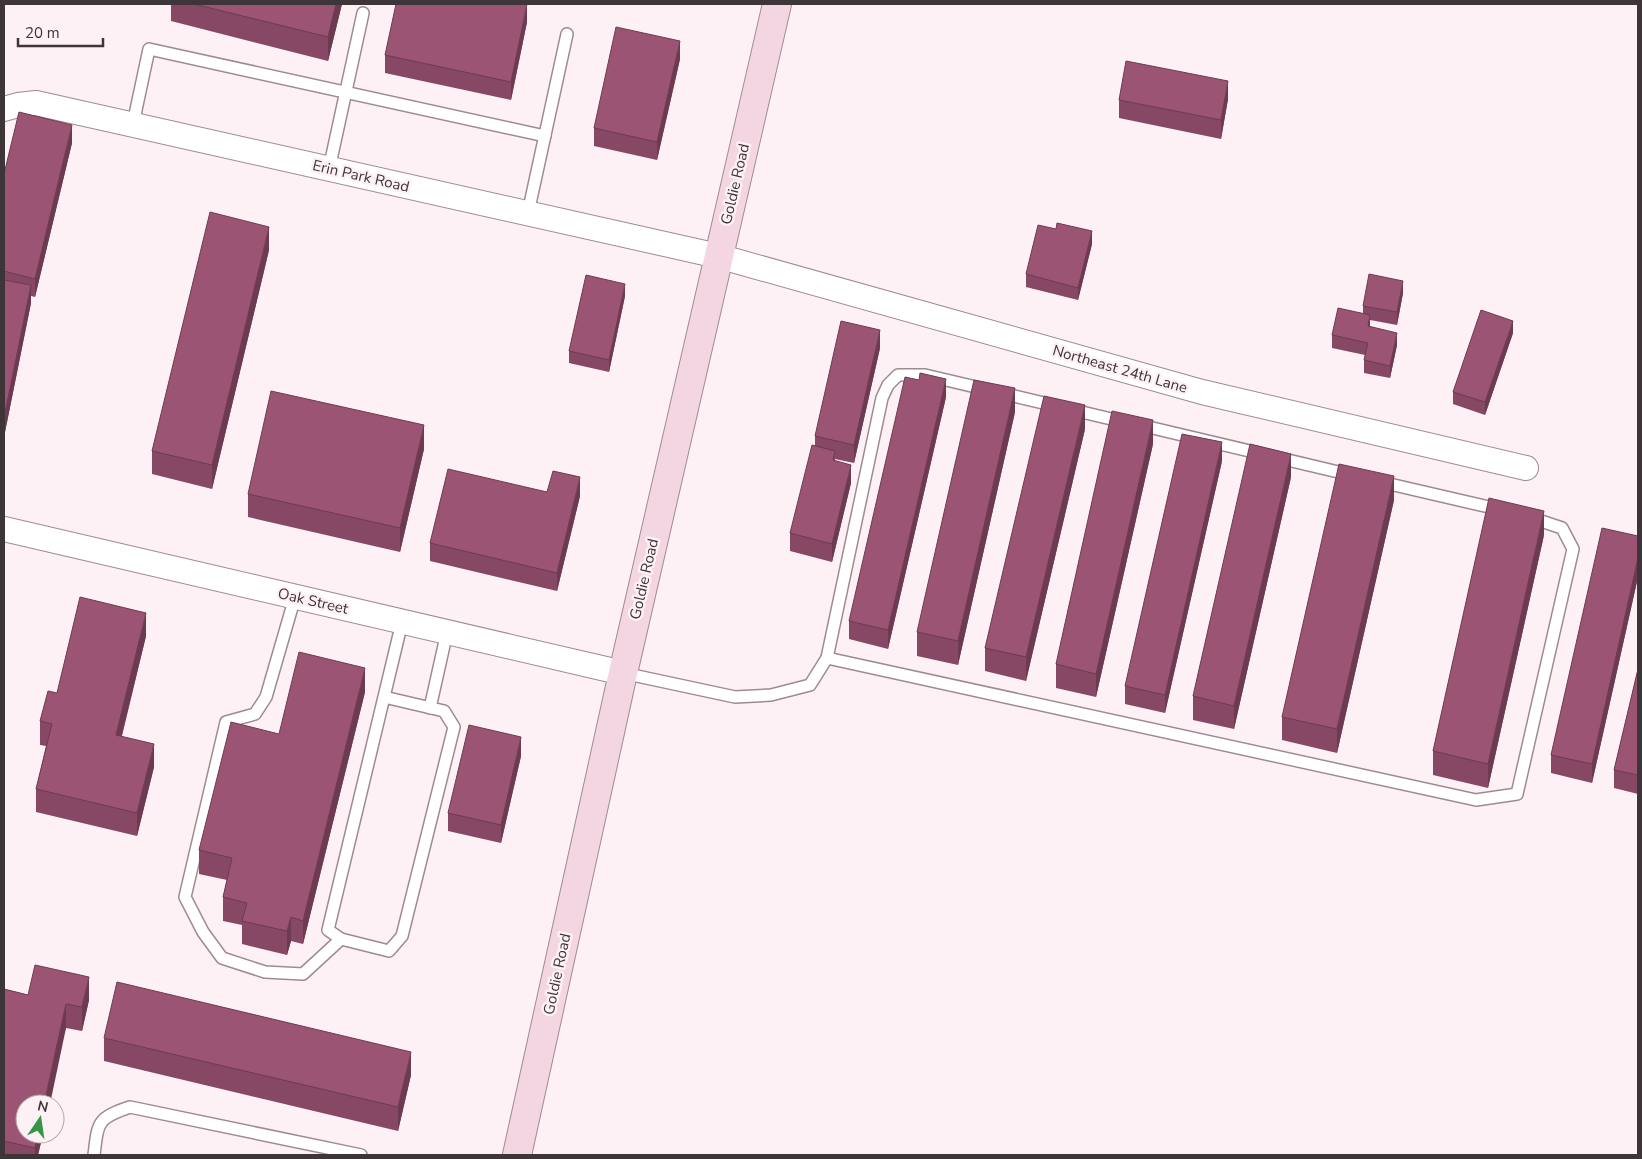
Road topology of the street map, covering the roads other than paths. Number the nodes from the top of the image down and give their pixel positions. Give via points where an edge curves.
1 (777, 4) edge
2 (363, 13) dead end
3 (568, 34) dead end
4 (346, 92) junction
5 (4, 109) edge
6 (133, 124) junction
7 (545, 136) junction
8 (329, 169) junction
9 (528, 213) junction
10 (718, 256) junction
11 (1526, 468) dead end
12 (4, 529) edge
13 (294, 597) junction
14 (402, 622) junction
15 (447, 632) junction
16 (826, 658) junction
17 (623, 673) junction
18 (384, 698) junction
19 (430, 708) junction
20 (341, 940) junction
21 (94, 1155) edge
22 (362, 1155) edge
23 (517, 1155) edge

1 - 10 street, Goldie Road
2 - 4 lane
3 - 7 lane
4 - 6 lane via 149,49
4 - 7 lane
4 - 8 lane
5 - 6 street, Erin Park Road via 36,103
6 - 8 street, Erin Park Road
7 - 9 lane
8 - 9 street, Erin Park Road
9 - 10 street, Erin Park Road
10 - 11 street, Northeast 24th Lane via 1202,392
10 - 17 street, Goldie Road
12 - 13 street, Oak Street
13 - 14 street, Oak Street
13 - 20 lane via 266,697 255,714 226,722 185,897 203,932 222,958 265,972 303,974
14 - 15 street, Oak Street
14 - 18 lane
15 - 17 street, Oak Street
15 - 19 lane
16 - 16 lane via 882,398 898,375 925,375 1540,519 1562,528 1573,550 1517,794 1476,800
16 - 17 lane via 810,684 770,695 735,696
17 - 23 street, Goldie Road
18 - 19 lane
18 - 20 lane via 328,930
19 - 20 lane via 444,711 454,727 402,936 389,951
21 - 22 lane via 97,1128 109,1114 130,1107

